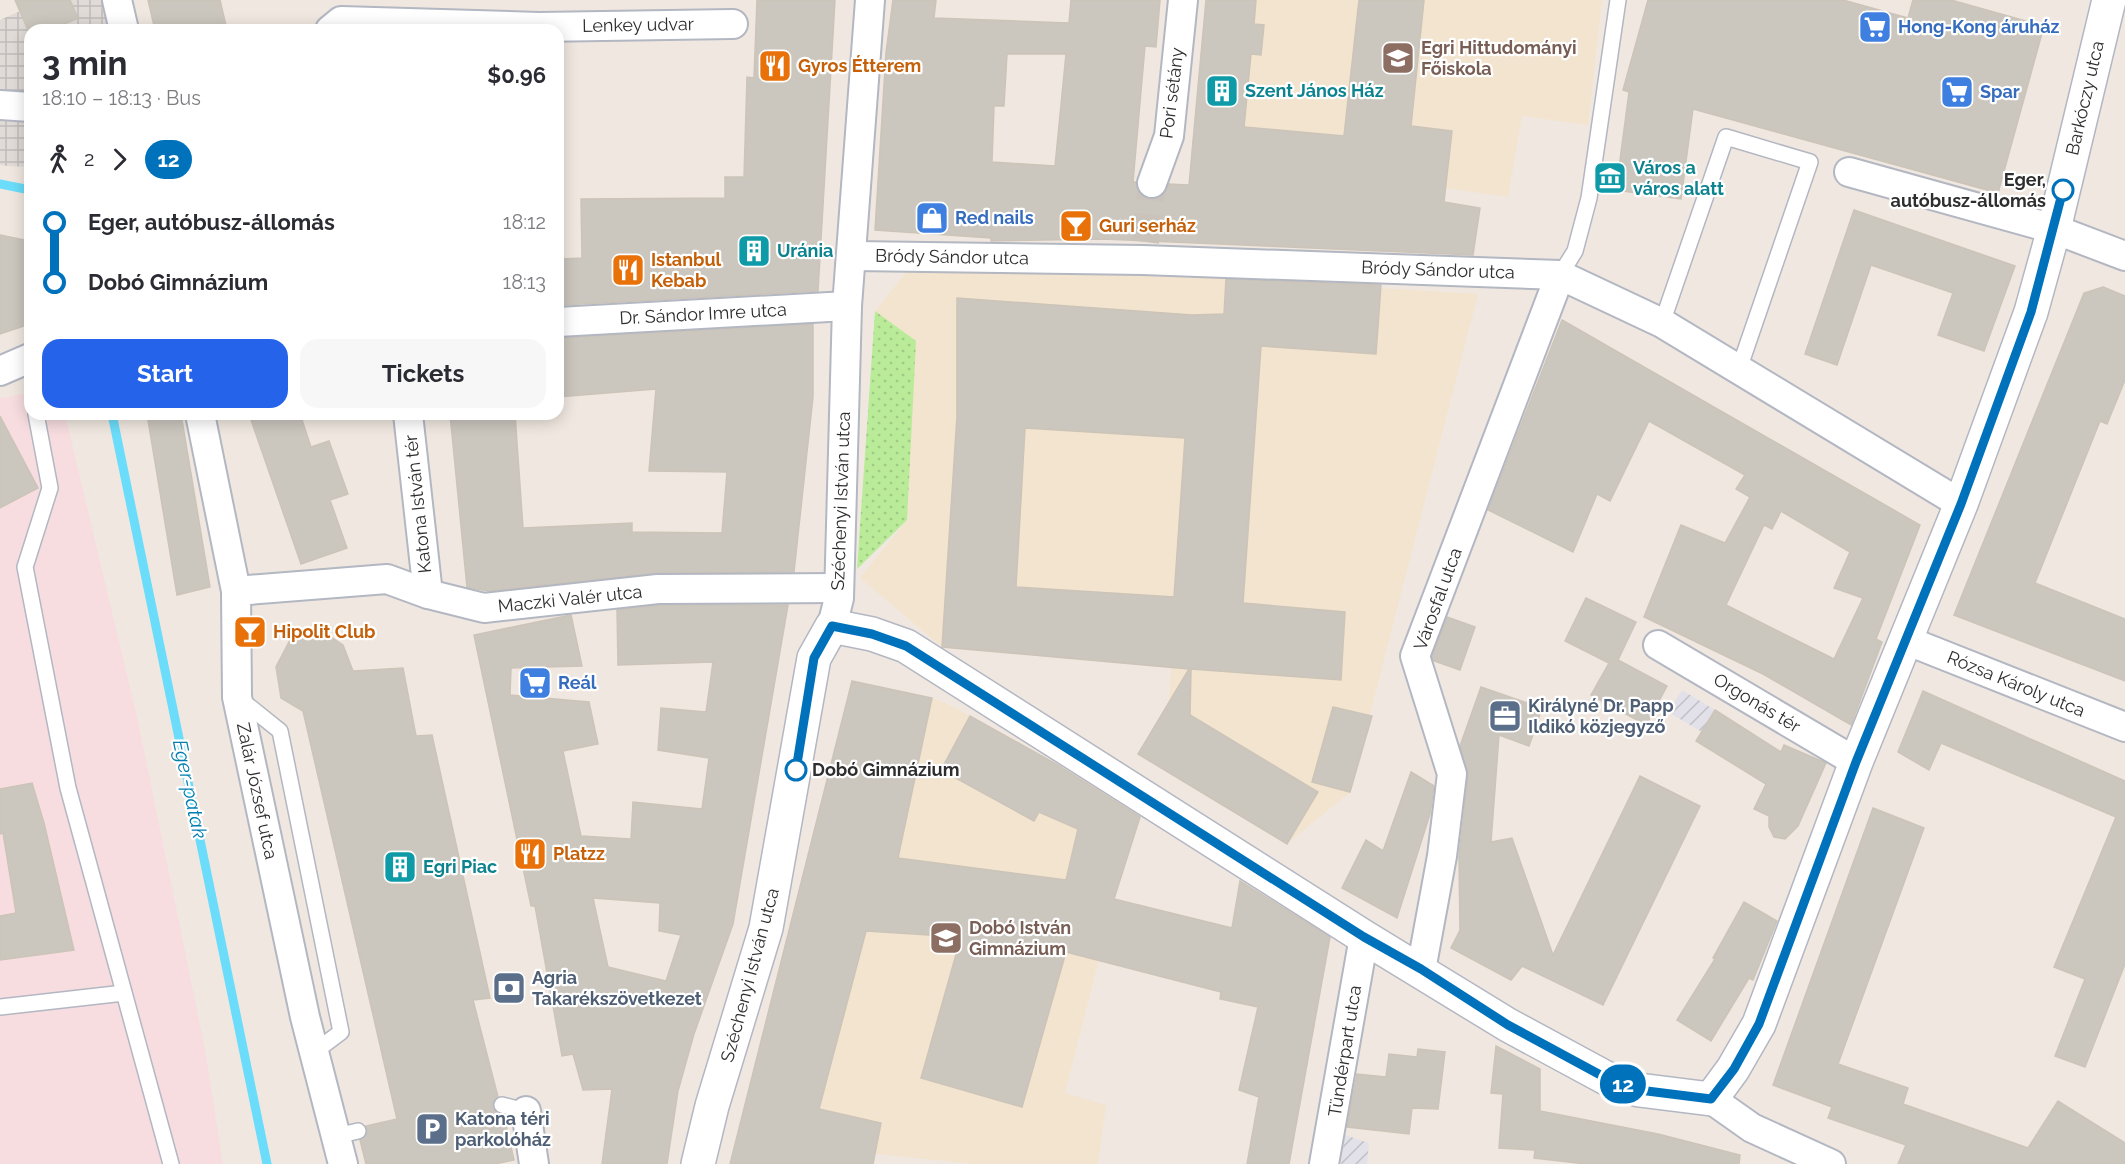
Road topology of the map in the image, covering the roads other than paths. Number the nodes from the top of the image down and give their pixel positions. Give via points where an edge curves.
1 (117, 0) edge
2 (870, 0) edge
3 (1183, 0) edge
4 (1618, 0) edge
5 (2109, 0) edge
6 (123, 24) edge
7 (337, 24) edge
8 (440, 24) edge
9 (734, 24) dead end
10 (564, 27) edge
11 (0, 105) edge
12 (24, 107) edge
13 (1848, 172) dead end
14 (1152, 183) tunnel mouth
15 (2054, 229) junction
16 (852, 256) junction
17 (2125, 256) edge
18 (1560, 274) junction
19 (847, 306) junction
20 (564, 322) edge
21 (1662, 323) junction
22 (24, 361) edge
23 (1739, 369) junction
24 (0, 371) edge
25 (37, 420) edge
26 (201, 420) edge
27 (409, 420) edge
28 (1961, 504) junction
29 (837, 588) junction
30 (236, 591) junction
31 (428, 594) junction
32 (832, 626) junction
33 (1908, 641) junction
34 (1658, 645) dead end
35 (237, 697) junction
36 (2125, 727) edge
37 (1856, 762) junction
38 (1364, 937) junction
39 (1421, 969) junction
40 (124, 993) junction
41 (0, 1007) edge
42 (313, 1053) junction
43 (1711, 1099) junction
44 (514, 1108) dead end
45 (171, 1164) edge
46 (343, 1164) edge
47 (534, 1164) edge
48 (698, 1164) edge
49 (1324, 1164) edge
50 (1831, 1164) edge

1 - 6 street
2 - 16 street, Széchenyi István utca
3 - 14 street, Pori sétány via 1169,135
4 - 18 lane via 1589,198 1575,250
5 - 15 street, Barkóczy utca
7 - 8 street, Lenkey udvar
9 - 10 street, Lenkey udvar
11 - 12 street
13 - 15 street
15 - 17 street
15 - 28 street, Barkóczy utca via 2031,312
16 - 18 street, Bródy Sándor utca via 1144,251
16 - 19 street, Széchenyi István utca
18 - 21 street, Bródy Sándor utca
18 - 39 street, Városfal utca via 1415,656 1452,774
19 - 20 street, Dr. Sándor Imre utca
19 - 29 street, Széchenyi István utca
21 - 23 street, Bródy Sándor utca
21 - 23 lane via 1726,137 1810,162
22 - 24 street
23 - 28 street, Bródy Sándor utca
25 - 40 lane via 50,488 25,567 68,788
26 - 30 street, Zalár József utca
27 - 31 street, Katona István tér
28 - 33 street, Barkóczy utca
29 - 31 street, Maczki Valér utca via 658,590 484,608
29 - 32 street, Széchenyi István utca via 839,598
30 - 31 street, Maczki Valér utca via 387,579
30 - 35 street, Zalár József utca
32 - 38 street via 906,646
32 - 48 street, Széchenyi István utca via 814,658 766,928
33 - 36 street, Rózsa Károly utca
33 - 37 street, Barkóczy utca
34 - 37 street, Orgonás tér
35 - 42 street, Zalár József utca
35 - 42 lane via 280,731 341,1032
37 - 43 street, Barkóczy utca via 1759,1024 1734,1069
38 - 39 street
38 - 49 street, Tündérpart utca
39 - 43 street via 1508,1025 1606,1078 1639,1090
40 - 41 lane
40 - 45 lane
42 - 46 street, Zalár József utca via 347,1133
43 - 50 street via 1752,1128
44 - 47 street

